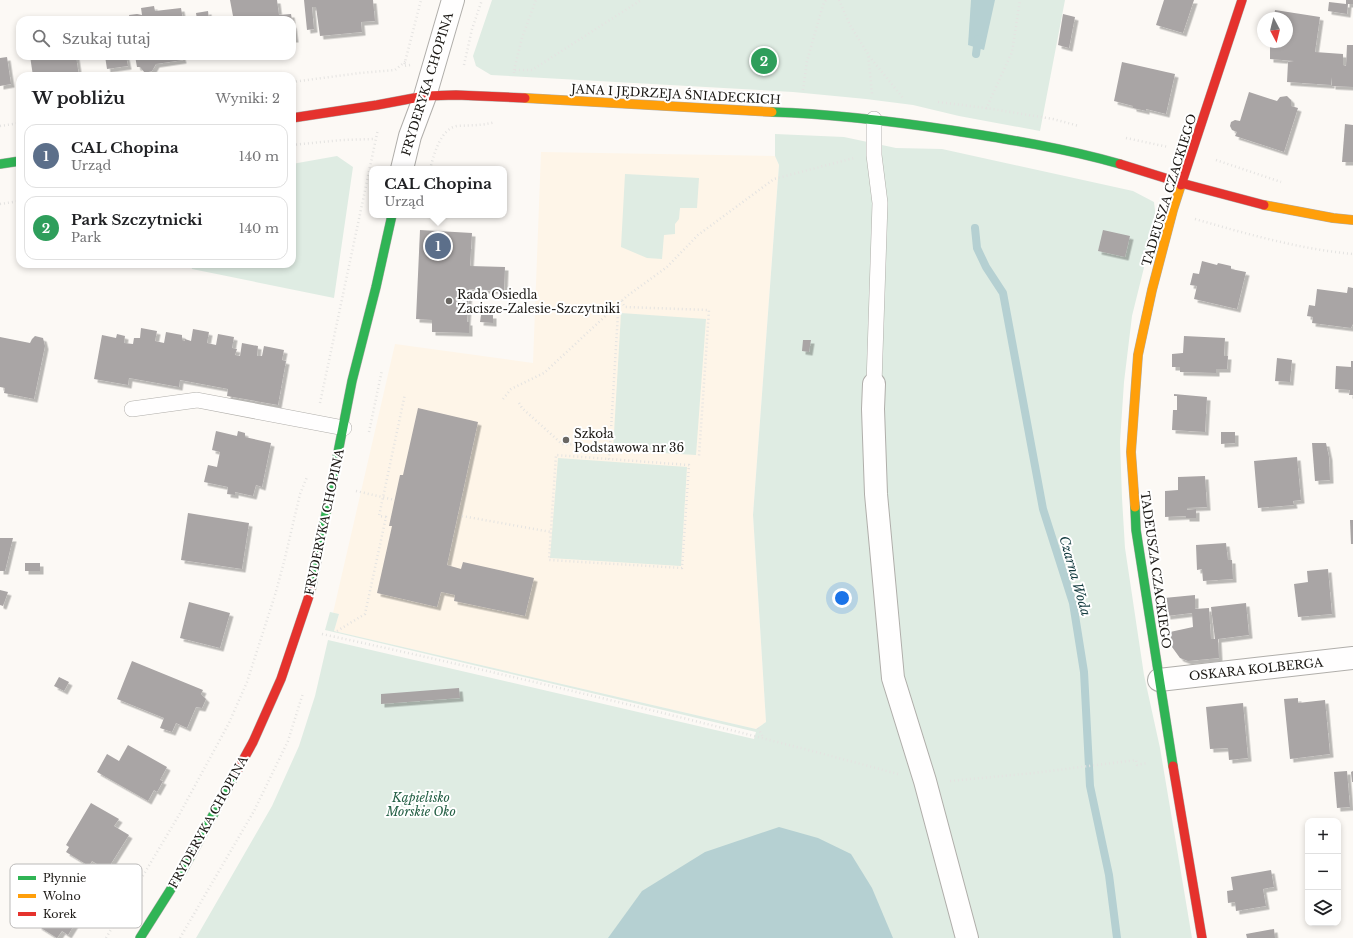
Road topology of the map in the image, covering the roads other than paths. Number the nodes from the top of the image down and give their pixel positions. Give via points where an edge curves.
1 (453, 0) edge
2 (1242, 0) edge
3 (425, 96) junction
4 (296, 117) edge
5 (874, 119) junction
6 (16, 162) edge
7 (0, 164) edge
8 (403, 166) edge
9 (1182, 183) junction
10 (391, 218) edge
11 (1353, 220) edge
12 (874, 384) joint
13 (132, 409) dead end
14 (344, 428) junction
15 (1353, 658) edge
16 (1159, 680) junction
17 (140, 938) edge
18 (967, 938) edge
19 (1202, 938) edge

1 - 3 street, FRYDERYKA CHOPINA
2 - 9 street, TADEUSZA CZACKIEGO
3 - 4 street, JANA I JĘDRZEJA ŚNIADECKICH
3 - 5 street, JANA I JĘDRZEJA ŚNIADECKICH via 512,97
3 - 8 street, FRYDERYKA CHOPINA via 410,136
5 - 9 street, JANA I JĘDRZEJA ŚNIADECKICH via 1086,154
5 - 12 lane via 874,155 880,203
6 - 7 street
9 - 11 street via 1273,207
9 - 16 street, TADEUSZA CZACKIEGO via 1152,290 1138,355 1131,452 1136,530
10 - 14 street, FRYDERYKA CHOPINA via 352,381
12 - 18 street via 876,494 893,678 925,781
13 - 14 lane via 197,400
14 - 17 street, FRYDERYKA CHOPINA via 312,586 281,679 253,742 183,870
15 - 16 street, OSKARA KOLBERGA
16 - 19 street, TADEUSZA CZACKIEGO

